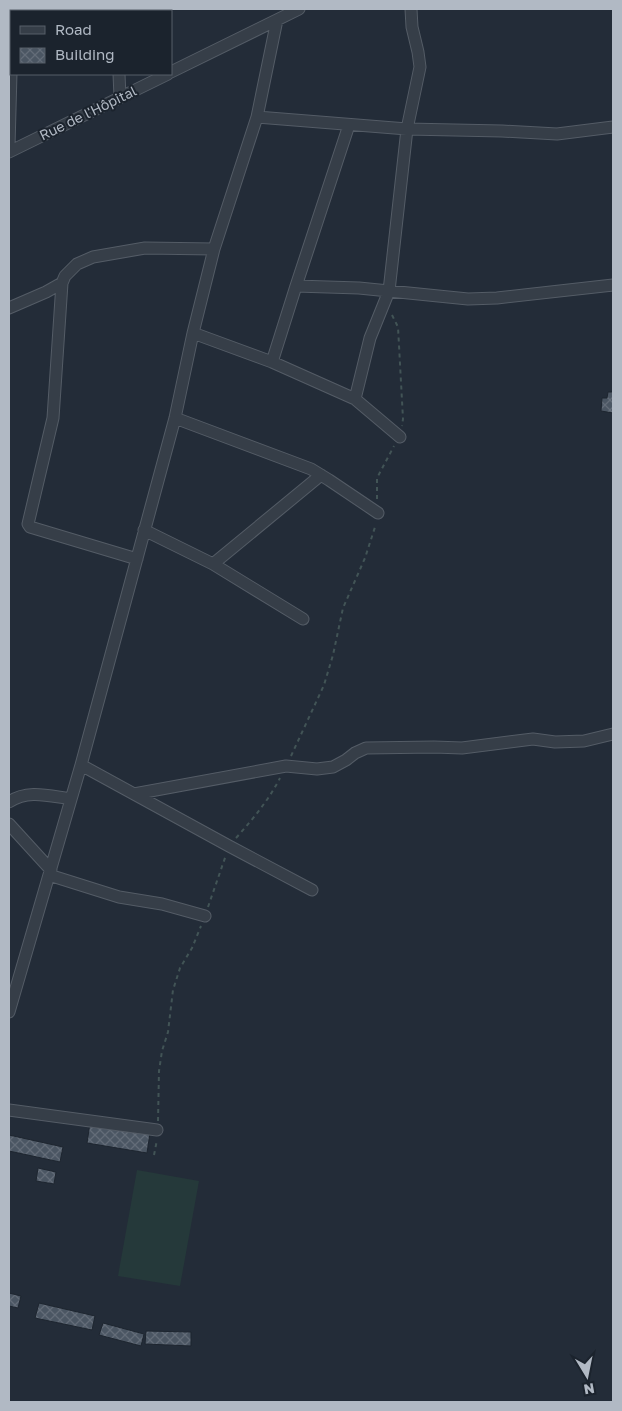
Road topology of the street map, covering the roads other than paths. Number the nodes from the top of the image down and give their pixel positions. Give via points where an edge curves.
1 (299, 9) edge
2 (411, 9) edge
3 (277, 20) junction
4 (172, 72) edge
5 (11, 75) edge
6 (118, 75) edge
7 (166, 75) edge
8 (120, 97) junction
9 (257, 117) junction
10 (348, 125) junction
11 (613, 126) edge
12 (407, 130) junction
13 (9, 146) edge
14 (9, 152) edge
15 (214, 249) junction
16 (62, 283) junction
17 (613, 285) edge
18 (296, 286) junction
19 (389, 291) junction
20 (9, 308) edge
21 (193, 334) junction
22 (272, 362) junction
23 (355, 399) junction
24 (174, 418) junction
25 (400, 437) road end
26 (321, 475) junction
27 (378, 513) road end
28 (144, 530) junction
29 (136, 559) junction
30 (213, 564) junction
31 (303, 618) dead end
32 (613, 734) edge
33 (81, 765) junction
34 (134, 794) junction
35 (70, 799) junction
36 (9, 802) edge
37 (9, 824) edge
38 (50, 873) junction
39 (312, 890) dead end
40 (205, 916) road end
41 (9, 1012) edge
42 (9, 1110) edge
43 (158, 1130) road end

1 - 3 street
2 - 12 street via 420,68
3 - 4 street
3 - 9 street
5 - 13 street
6 - 8 street
7 - 8 street, Rue de l'Hôpital
8 - 14 street, Rue de l'Hôpital
9 - 10 street
9 - 15 street
10 - 12 street
10 - 18 street
11 - 12 street via 557,134
12 - 19 street
15 - 16 street via 145,248 93,257 77,264
15 - 21 street
16 - 20 street
16 - 29 street via 53,418 28,524
17 - 19 street via 468,299
18 - 19 street
18 - 22 street
19 - 23 street via 370,338
21 - 22 street
21 - 24 street
22 - 23 street
23 - 25 street
24 - 26 street
24 - 28 street
26 - 27 street
26 - 30 street
28 - 29 street
28 - 30 street
29 - 33 street
30 - 31 street
32 - 34 street via 584,741 533,739 462,748 366,748 333,767 286,766
33 - 34 street
33 - 35 street
34 - 39 street
35 - 36 street via 36,794
35 - 38 street
37 - 38 street
38 - 40 street via 119,897
38 - 41 street
42 - 43 street

